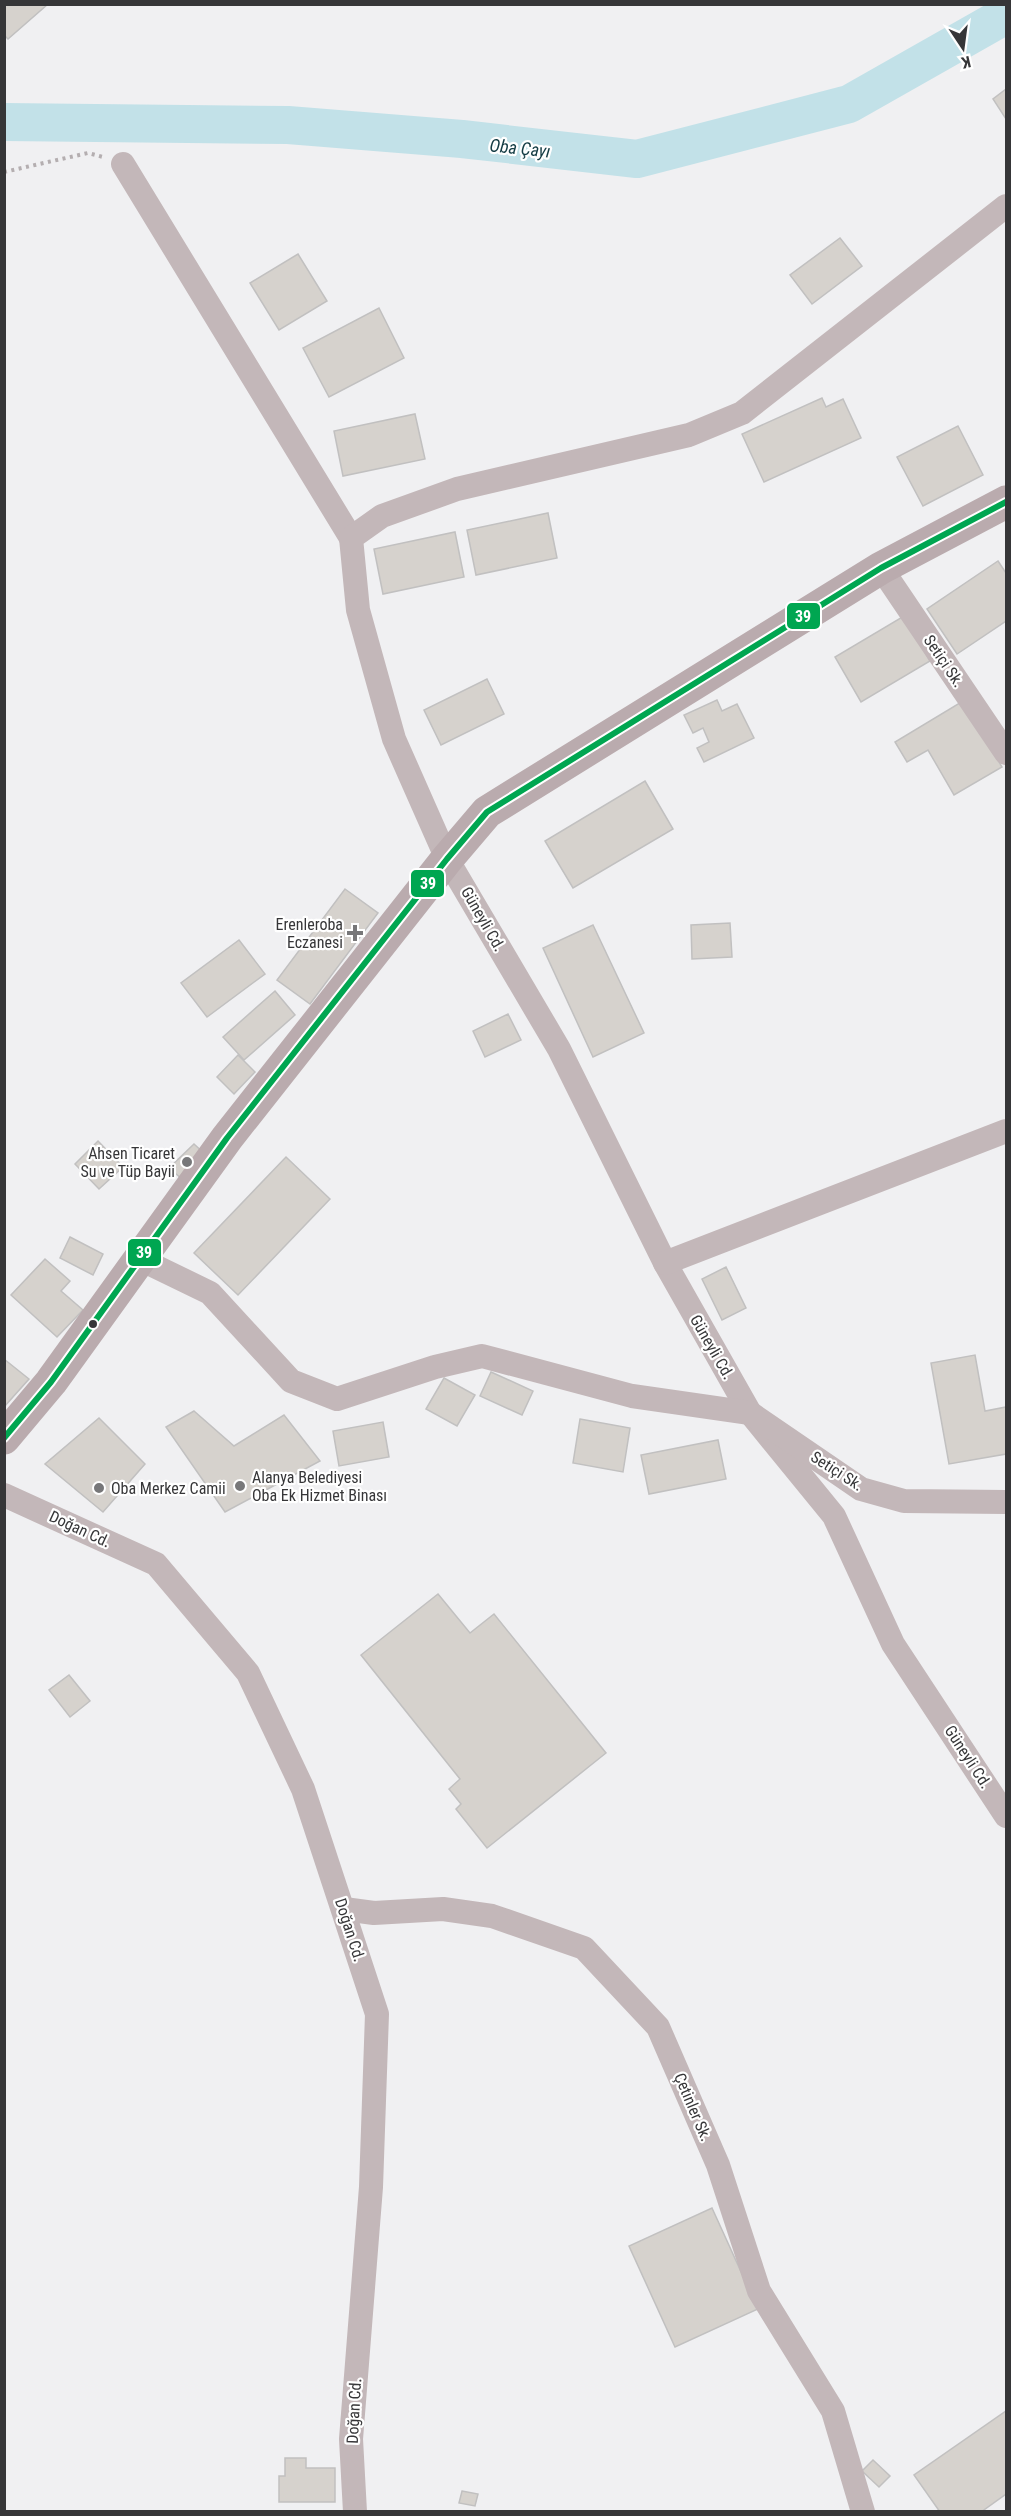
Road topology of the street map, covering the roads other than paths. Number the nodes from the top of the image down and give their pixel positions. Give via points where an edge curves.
1 (123, 164) road end
2 (1006, 206) edge
3 (1006, 502) edge
4 (351, 538) junction
5 (881, 568) junction
6 (1006, 753) edge
7 (447, 859) junction
8 (1006, 1131) edge
9 (140, 1259) junction
10 (664, 1263) junction
11 (750, 1413) junction
12 (4, 1438) edge
13 (861, 1489) junction
14 (4, 1495) edge
15 (1006, 1502) edge
16 (834, 1516) junction
17 (1006, 1816) edge
18 (344, 1909) junction
19 (355, 2511) edge
20 (863, 2511) edge

1 - 4 street
2 - 4 street via 742,413 689,435 457,489 382,516
3 - 5 street
4 - 7 street, Güneyli Cd. via 358,610 394,739
5 - 6 street, Setiçi Sk.
5 - 7 street via 487,812
7 - 9 street via 227,1138
7 - 10 street, Güneyli Cd. via 559,1049
8 - 10 street
9 - 11 street via 210,1293 291,1381 337,1399 482,1356 632,1396
9 - 12 street via 51,1382
10 - 11 street, Güneyli Cd.
11 - 13 street, Setiçi Sk.
11 - 16 street, Güneyli Cd.
13 - 15 street, Setiçi Sk. via 904,1501
13 - 16 street
14 - 18 street, Doğan Cd. via 156,1564 248,1673 303,1789
16 - 17 street, Güneyli Cd. via 893,1644
18 - 19 street, Doğan Cd. via 378,2014 371,2187 351,2439
18 - 20 street, Çetinler Sk. via 374,1913 443,1909 492,1916 584,1948 658,2027 718,2165 759,2291 834,2411

